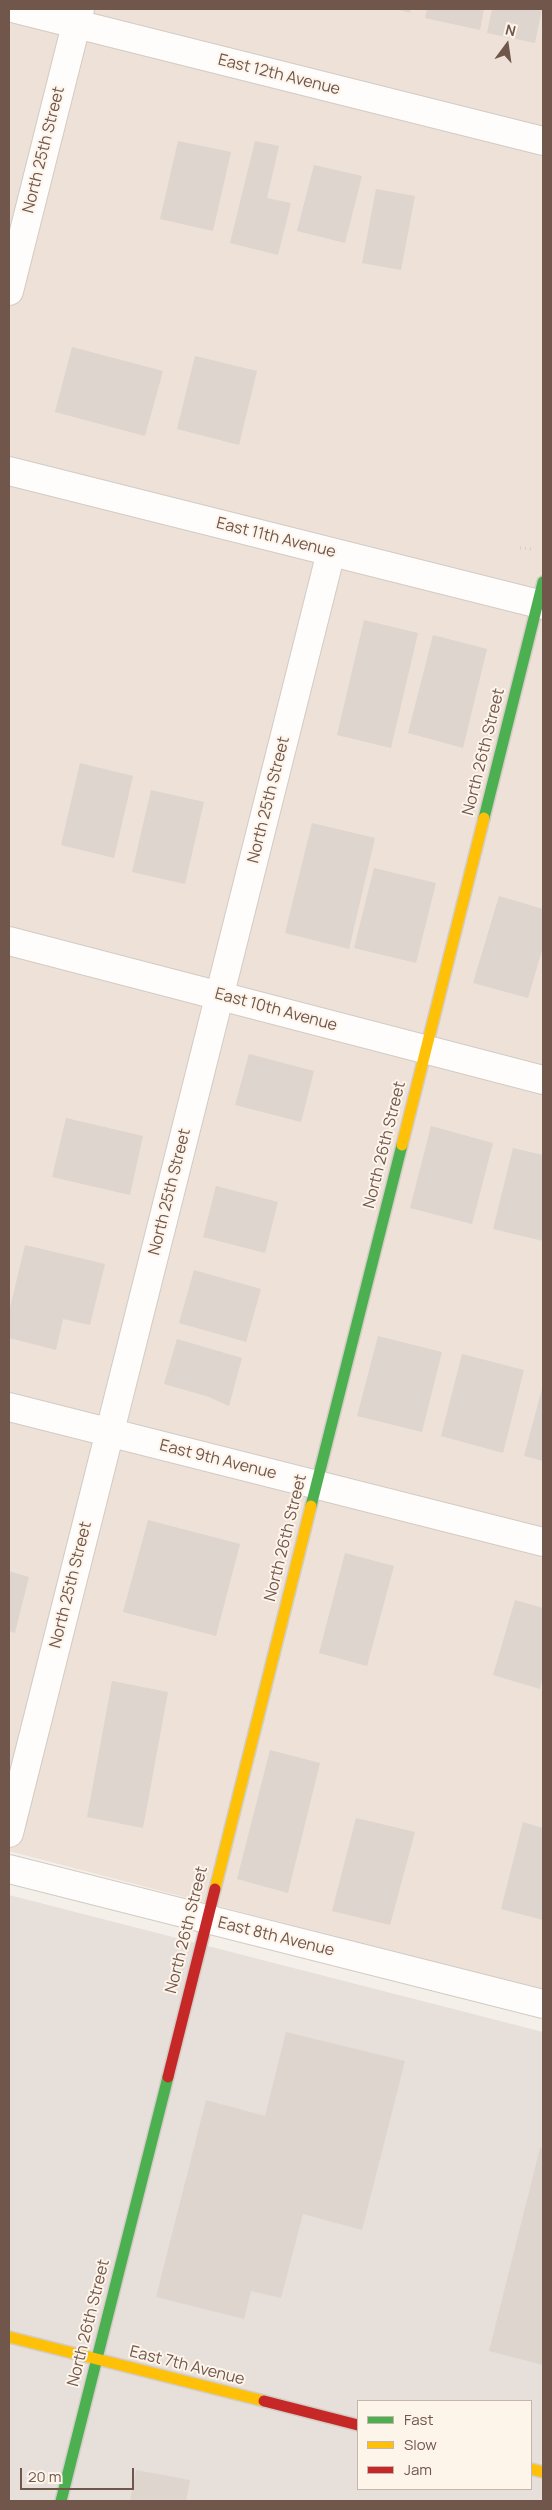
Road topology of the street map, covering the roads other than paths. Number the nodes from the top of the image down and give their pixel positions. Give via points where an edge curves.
1 (16, 9) edge
2 (78, 16) edge
3 (543, 142) edge
4 (9, 291) edge
5 (9, 471) edge
6 (331, 552) junction
7 (541, 597) edge
8 (9, 941) edge
9 (219, 996) junction
10 (426, 1050) junction
11 (543, 1080) edge
12 (9, 1407) edge
13 (109, 1432) junction
14 (316, 1485) junction
15 (543, 1542) edge
16 (9, 1833) edge
17 (9, 1869) edge
18 (207, 1919) junction
19 (543, 2004) edge
20 (9, 2337) edge
21 (96, 2359) junction
22 (357, 2425) edge
23 (60, 2501) edge

1 - 2 street, East 12th Avenue
2 - 3 street, East 12th Avenue
2 - 4 street, North 25th Street
5 - 6 street, East 11th Avenue
6 - 7 street, East 11th Avenue
6 - 9 street, North 25th Street
7 - 10 street, North 26th Street
8 - 9 street, East 10th Avenue
9 - 10 street, East 10th Avenue
9 - 13 street, North 25th Street
10 - 11 street, East 10th Avenue
10 - 14 street, North 26th Street
12 - 13 street, East 9th Avenue
13 - 14 street, East 9th Avenue
13 - 16 street, North 25th Street
14 - 15 street, East 9th Avenue
14 - 18 street, North 26th Street
17 - 18 street, East 8th Avenue
18 - 19 street, East 8th Avenue
18 - 21 street, North 26th Street
20 - 21 street, East 7th Avenue
21 - 22 street, East 7th Avenue
21 - 23 street, North 26th Street

